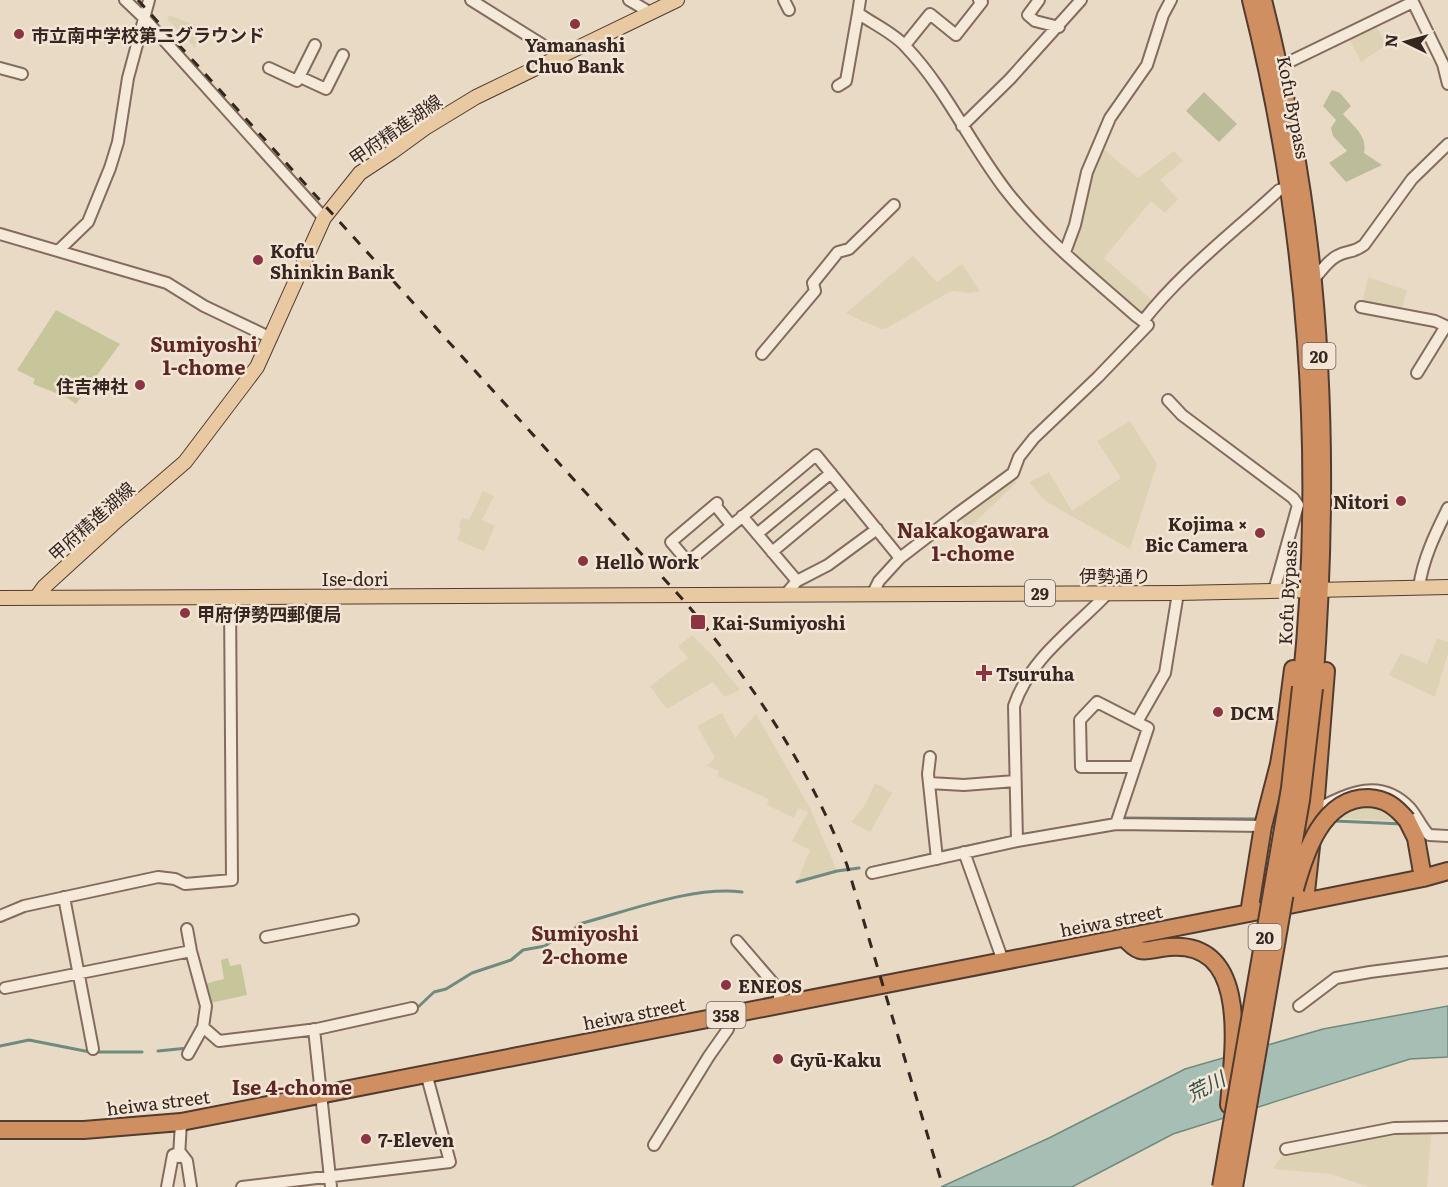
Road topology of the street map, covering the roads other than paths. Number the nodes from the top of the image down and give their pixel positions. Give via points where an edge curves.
1 (125, 0) edge
2 (149, 0) edge
3 (471, 0) edge
4 (629, 0) edge
5 (677, 0) edge
6 (860, 0) edge
7 (979, 0) edge
8 (1039, 0) edge
9 (1081, 0) edge
10 (1171, 0) edge
11 (1240, 0) edge
12 (1251, 0) edge
13 (1263, 0) edge
14 (1273, 0) edge
15 (1413, 1) edge
16 (660, 7) edge
17 (858, 13) junction
18 (145, 19) junction
19 (1059, 27) junction
20 (1265, 30) junction
21 (315, 45) dead end
22 (905, 45) junction
23 (343, 55) dead end
24 (562, 57) junction
25 (1287, 63) junction
26 (0, 68) edge
27 (268, 68) dead end
28 (22, 74) dead end
29 (300, 77) junction
30 (1448, 84) edge
31 (838, 86) dead end
32 (962, 126) junction
33 (1448, 144) edge
34 (1296, 158) junction
35 (1288, 181) junction
36 (894, 205) dead end
37 (324, 218) junction
38 (0, 234) edge
39 (58, 251) junction
40 (1065, 252) junction
41 (1312, 281) junction
42 (1361, 307) dead end
43 (1143, 321) junction
44 (1447, 326) edge
45 (271, 338) junction
46 (762, 354) dead end
47 (1417, 373) dead end
48 (1168, 400) dead end
49 (831, 473) junction
50 (845, 491) junction
51 (1448, 508) edge
52 (742, 516) junction
53 (731, 525) junction
54 (877, 529) junction
55 (757, 534) junction
56 (772, 552) junction
57 (900, 558) junction
58 (797, 582) junction
59 (1419, 587) junction
60 (1448, 587) edge
61 (1274, 591) junction
62 (873, 593) junction
63 (1108, 593) junction
64 (1178, 593) junction
65 (1317, 594) junction
66 (785, 595) junction
67 (0, 598) edge
68 (36, 598) junction
69 (230, 598) junction
70 (1304, 658) junction
71 (1308, 687) junction
72 (1137, 722) junction
73 (930, 757) dead end
74 (1135, 767) junction
75 (1015, 781) junction
76 (929, 783) junction
77 (1315, 810) junction
78 (1116, 824) junction
79 (1263, 826) junction
80 (1448, 836) edge
81 (1017, 841) junction
82 (964, 852) junction
83 (937, 858) junction
84 (1448, 871) edge
85 (872, 873) dead end
86 (1423, 878) junction
87 (64, 897) junction
88 (1305, 901) junction
89 (1249, 913) junction
90 (0, 916) edge
91 (352, 920) dead end
92 (187, 928) dead end
93 (266, 937) dead end
94 (1124, 937) junction
95 (737, 941) dead end
96 (191, 951) junction
97 (1003, 961) junction
98 (1448, 962) edge
99 (79, 974) junction
100 (5, 988) dead end
101 (778, 1005) junction
102 (1299, 1006) dead end
103 (412, 1008) dead end
104 (1265, 1011) junction
105 (729, 1015) junction
106 (203, 1027) junction
107 (314, 1029) junction
108 (93, 1049) dead end
109 (188, 1054) dead end
110 (426, 1073) junction
111 (321, 1094) junction
112 (181, 1122) junction
113 (1448, 1127) edge
114 (0, 1130) edge
115 (654, 1145) dead end
116 (1286, 1149) dead end
117 (180, 1152) junction
118 (1223, 1180) edge
119 (331, 1182) edge
120 (167, 1187) edge
121 (174, 1187) edge
122 (191, 1187) edge
123 (242, 1187) edge
124 (1234, 1187) edge

1 - 18 street
2 - 18 street
3 - 24 street
4 - 16 street
5 - 16 main road, 甲府精進湖線
6 - 17 street
7 - 22 street via 982,2 956,35 930,14
8 - 19 street via 1028,15 1035,21
9 - 19 street
10 - 40 street via 1147,65 1110,118 1087,172
11 - 35 highway via 1271,137
12 - 20 highway, Kofu Bypass / 20
13 - 20 highway, Kofu Bypass / 20
14 - 25 highway
15 - 25 street
15 - 30 street via 1443,63
16 - 24 main road, 甲府精進湖線
17 - 22 street
17 - 31 street via 846,81
18 - 37 street
18 - 39 street via 128,78 110,168 88,222
19 - 32 street
20 - 34 highway, Kofu Bypass / 20
20 - 35 highway, Kofu Bypass / 20
21 - 29 street
22 - 32 street
23 - 29 street via 326,89
24 - 37 main road, 甲府精進湖線 via 476,97 425,128 360,173
25 - 34 highway via 1299,126
26 - 28 street
27 - 29 street via 297,81
32 - 40 street via 1009,195
33 - 41 street via 1412,179 1364,245 1356,252 1333,258
34 - 41 highway, Kofu Bypass / 20
35 - 43 street via 1216,244
35 - 65 highway, Kofu Bypass / 20 via 1306,350
36 - 46 street via 849,249 838,252 813,283 815,291
37 - 45 main road, 甲府精進湖線
38 - 39 street
39 - 45 street via 167,283 204,306
40 - 43 street
41 - 65 highway, Kofu Bypass / 20 via 1322,490
42 - 44 street
43 - 57 street via 1148,325 1034,438 1012,473
44 - 47 street
45 - 68 main road, 甲府精進湖線 via 257,367 185,462 112,524
48 - 61 street via 1298,505
49 - 50 street
49 - 52 street via 816,456
49 - 55 street
50 - 54 street
50 - 56 street
51 - 59 street via 1430,546
52 - 53 street
52 - 55 street
53 - 53 street via 688,562 670,542 716,504
54 - 57 street
54 - 58 street
55 - 56 street
56 - 58 street
57 - 62 street
58 - 66 street
59 - 60 main road, 伊勢通り / 29
59 - 65 main road, 伊勢通り / 29
61 - 64 main road, 伊勢通り / 29
61 - 65 main road, 伊勢通り / 29
62 - 63 main road, 伊勢通り / 29
62 - 66 main road, 伊勢通り / 29
63 - 64 main road, 伊勢通り / 29
63 - 75 street via 1071,626 1021,686 1014,706
64 - 72 street via 1165,673
65 - 70 highway, Kofu Bypass / 20
65 - 71 highway, Kofu Bypass / 20
65 - 77 highway via 1329,614
66 - 69 main road, Ise-dori / 29
67 - 68 main road, Ise-dori / 29
68 - 69 main road, Ise-dori / 29
69 - 87 street via 232,880 185,884 158,877
70 - 71 highway, Kofu Bypass / 20
70 - 79 highway via 1293,668 1279,764
71 - 104 highway, Kofu Bypass / 20, bridge via 1301,800
71 - 118 highway, Kofu Bypass / 20, bridge
72 - 74 street via 1148,728
72 - 74 street via 1097,702 1080,720 1081,767
73 - 76 street
74 - 78 street
75 - 76 street
75 - 81 street
76 - 83 street
77 - 80 street via 1358,791 1384,793 1408,806 1429,835
77 - 88 highway
78 - 79 street
78 - 81 street
79 - 89 highway
81 - 82 street
82 - 83 street
82 - 97 street
83 - 85 street
84 - 86 highway, heiwa street / 358
86 - 88 highway, heiwa street / 358
86 - 104 highway, bridge via 1416,838 1396,807 1382,799 1343,803 1325,820 1299,873 1273,1001
87 - 90 street
87 - 99 street
88 - 89 highway, heiwa street / 358
89 - 94 highway, heiwa street / 358
91 - 93 street
92 - 96 street
94 - 97 highway, heiwa street / 358
94 - 118 highway, bridge via 1136,950 1184,947 1209,957 1220,967 1228,986 1233,1009 1232,1058
95 - 101 street via 780,991
96 - 99 street
96 - 106 street via 206,1006
97 - 101 highway, heiwa street / 358
98 - 102 street via 1336,978
99 - 100 street
99 - 108 street
101 - 105 highway, heiwa street / 358
103 - 107 street
104 - 124 highway, Kofu Bypass / 20, bridge
105 - 110 highway, heiwa street / 358
105 - 115 street via 728,1029
106 - 107 street via 219,1041
106 - 109 street
107 - 111 street
110 - 111 highway, heiwa street / 358
110 - 119 street via 450,1162
111 - 112 highway, heiwa street / 358
111 - 119 street
112 - 114 highway, heiwa street / 358 via 84,1130
112 - 117 street
113 - 116 street via 1394,1128
117 - 120 street via 173,1155
117 - 121 street
117 - 122 street via 187,1161
119 - 123 street

